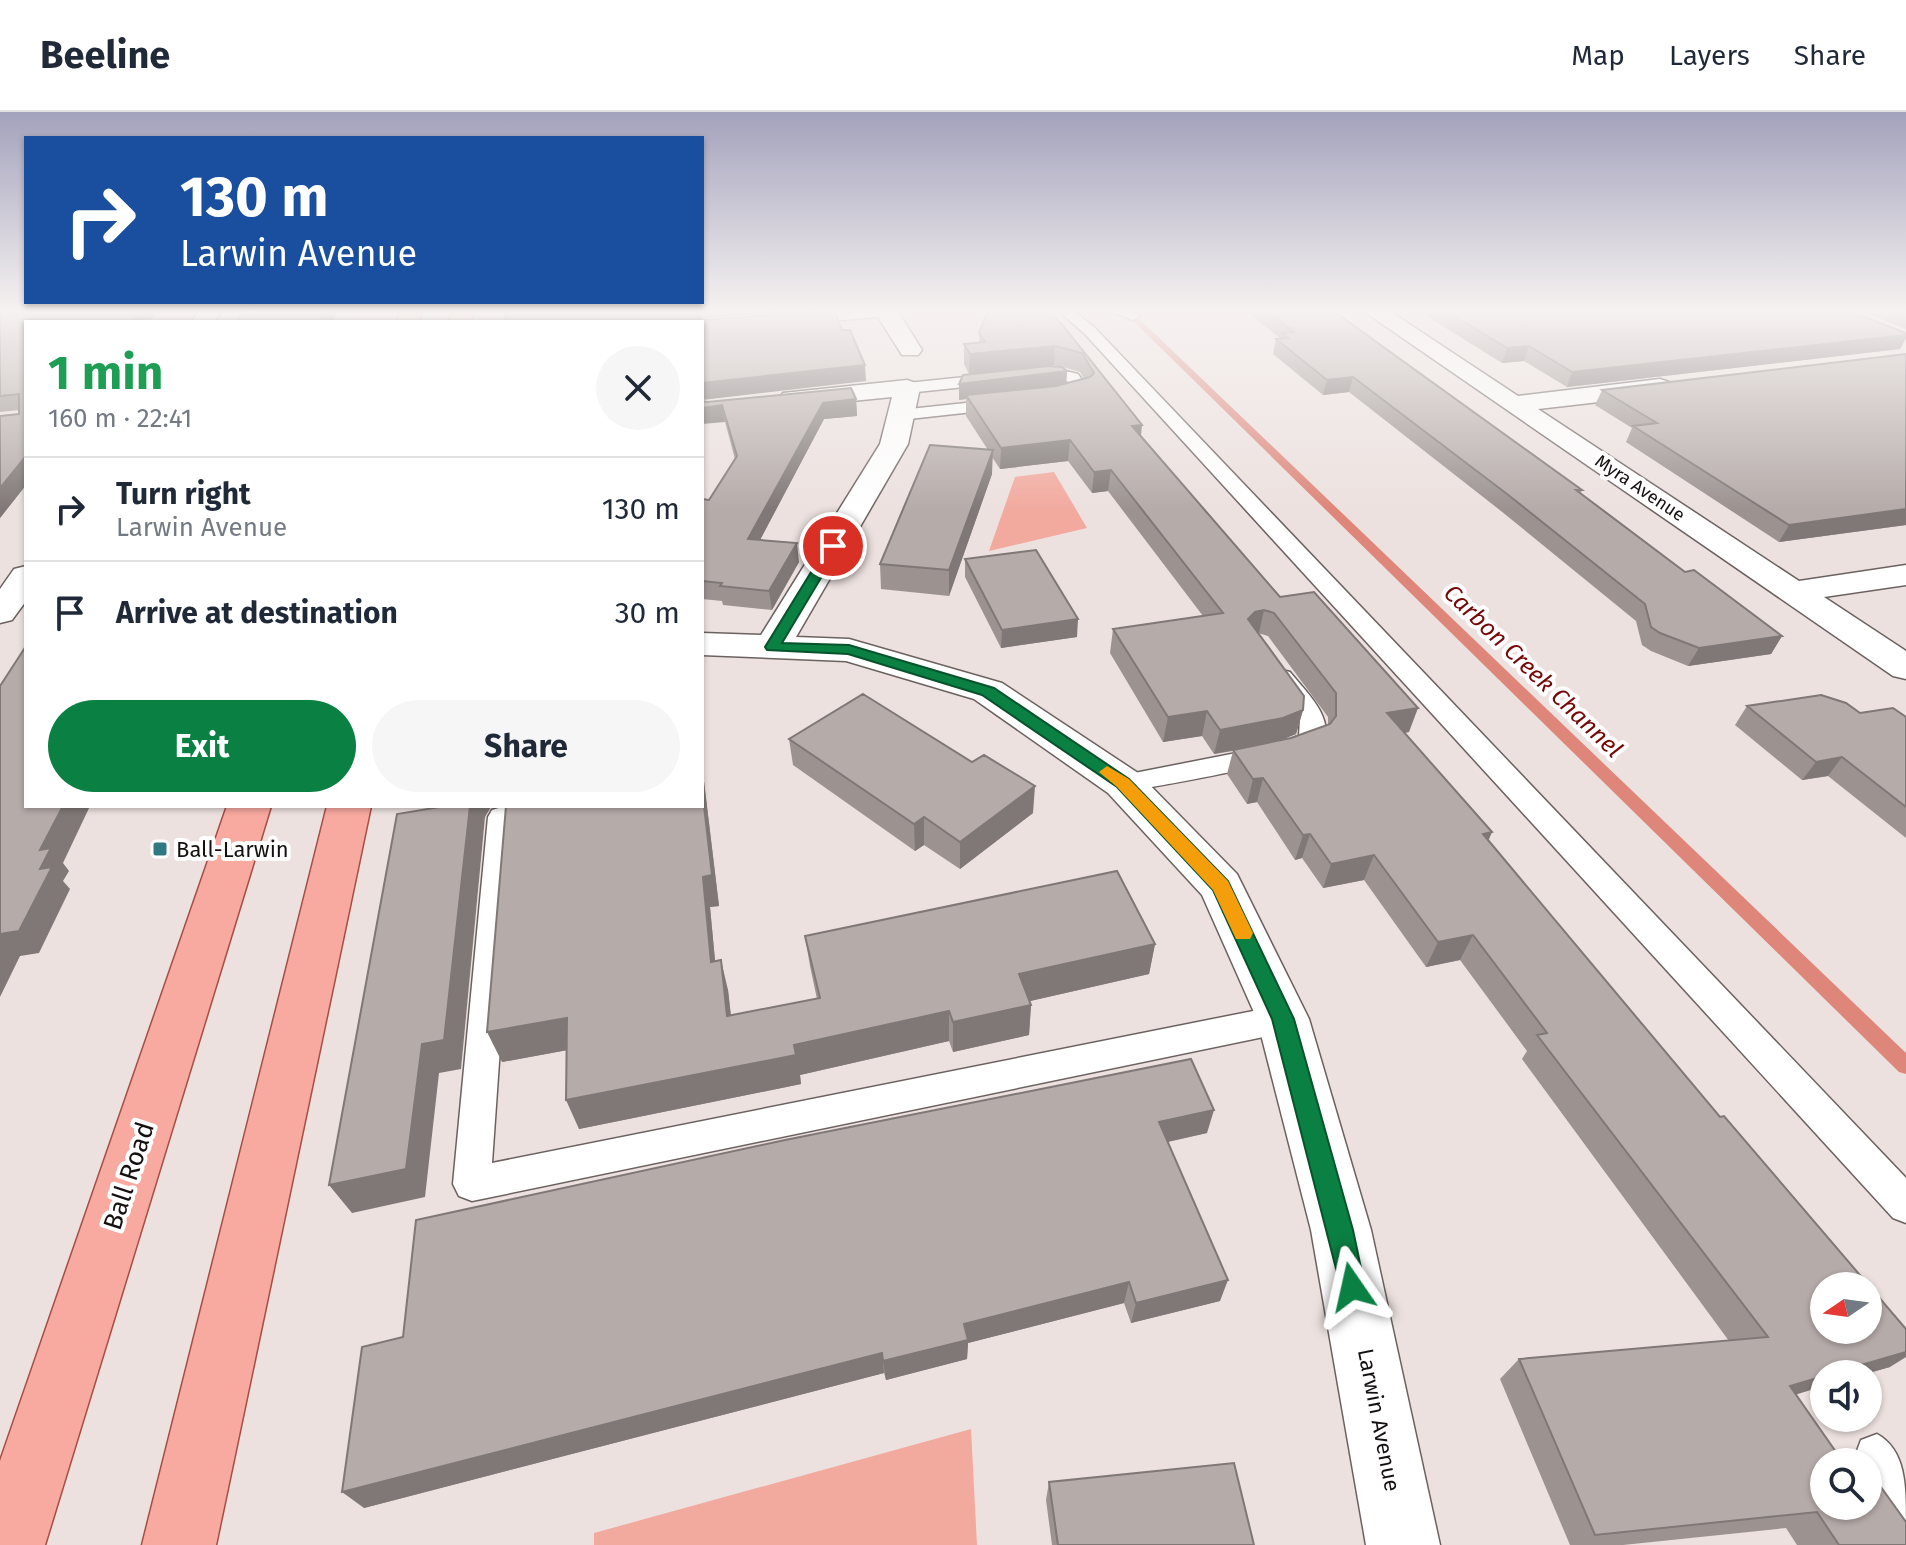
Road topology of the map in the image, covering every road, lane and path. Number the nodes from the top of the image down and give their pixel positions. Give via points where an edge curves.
1 (1040, 377) edge
2 (1074, 377) edge
3 (1133, 377) edge
4 (1474, 377) edge
5 (1687, 384) edge
6 (904, 401) junction
7 (771, 402) edge
8 (1515, 404) junction
9 (1906, 575) edge
10 (1793, 592) junction
11 (704, 644) edge
12 (772, 647) junction
13 (1267, 656) edge
14 (1906, 668) edge
15 (1123, 783) junction
16 (248, 808) edge
17 (349, 808) edge
18 (502, 817) edge
19 (1283, 1019) junction
20 (1906, 1205) edge
21 (1882, 1463) edge
22 (1906, 1499) edge
23 (8, 1545) edge
24 (179, 1545) edge
25 (1403, 1545) edge

1 - 6 lane
2 - 6 lane via 1082,391 1031,401
3 - 20 lane
4 - 8 street, Myra Avenue
5 - 8 street
6 - 7 street
6 - 12 street via 894,444
8 - 10 street, Myra Avenue
9 - 10 street
10 - 14 street, Myra Avenue
11 - 12 street, Larwin Avenue
12 - 15 street, Larwin Avenue via 849,650 988,691
13 - 15 lane via 1313,719 1312,740 1283,752
15 - 19 street, Larwin Avenue via 1221,886
16 - 23 main road, Ball Road
17 - 24 main road
18 - 19 lane via 472,1184
19 - 25 street, Larwin Avenue via 1341,1230
21 - 22 lane

